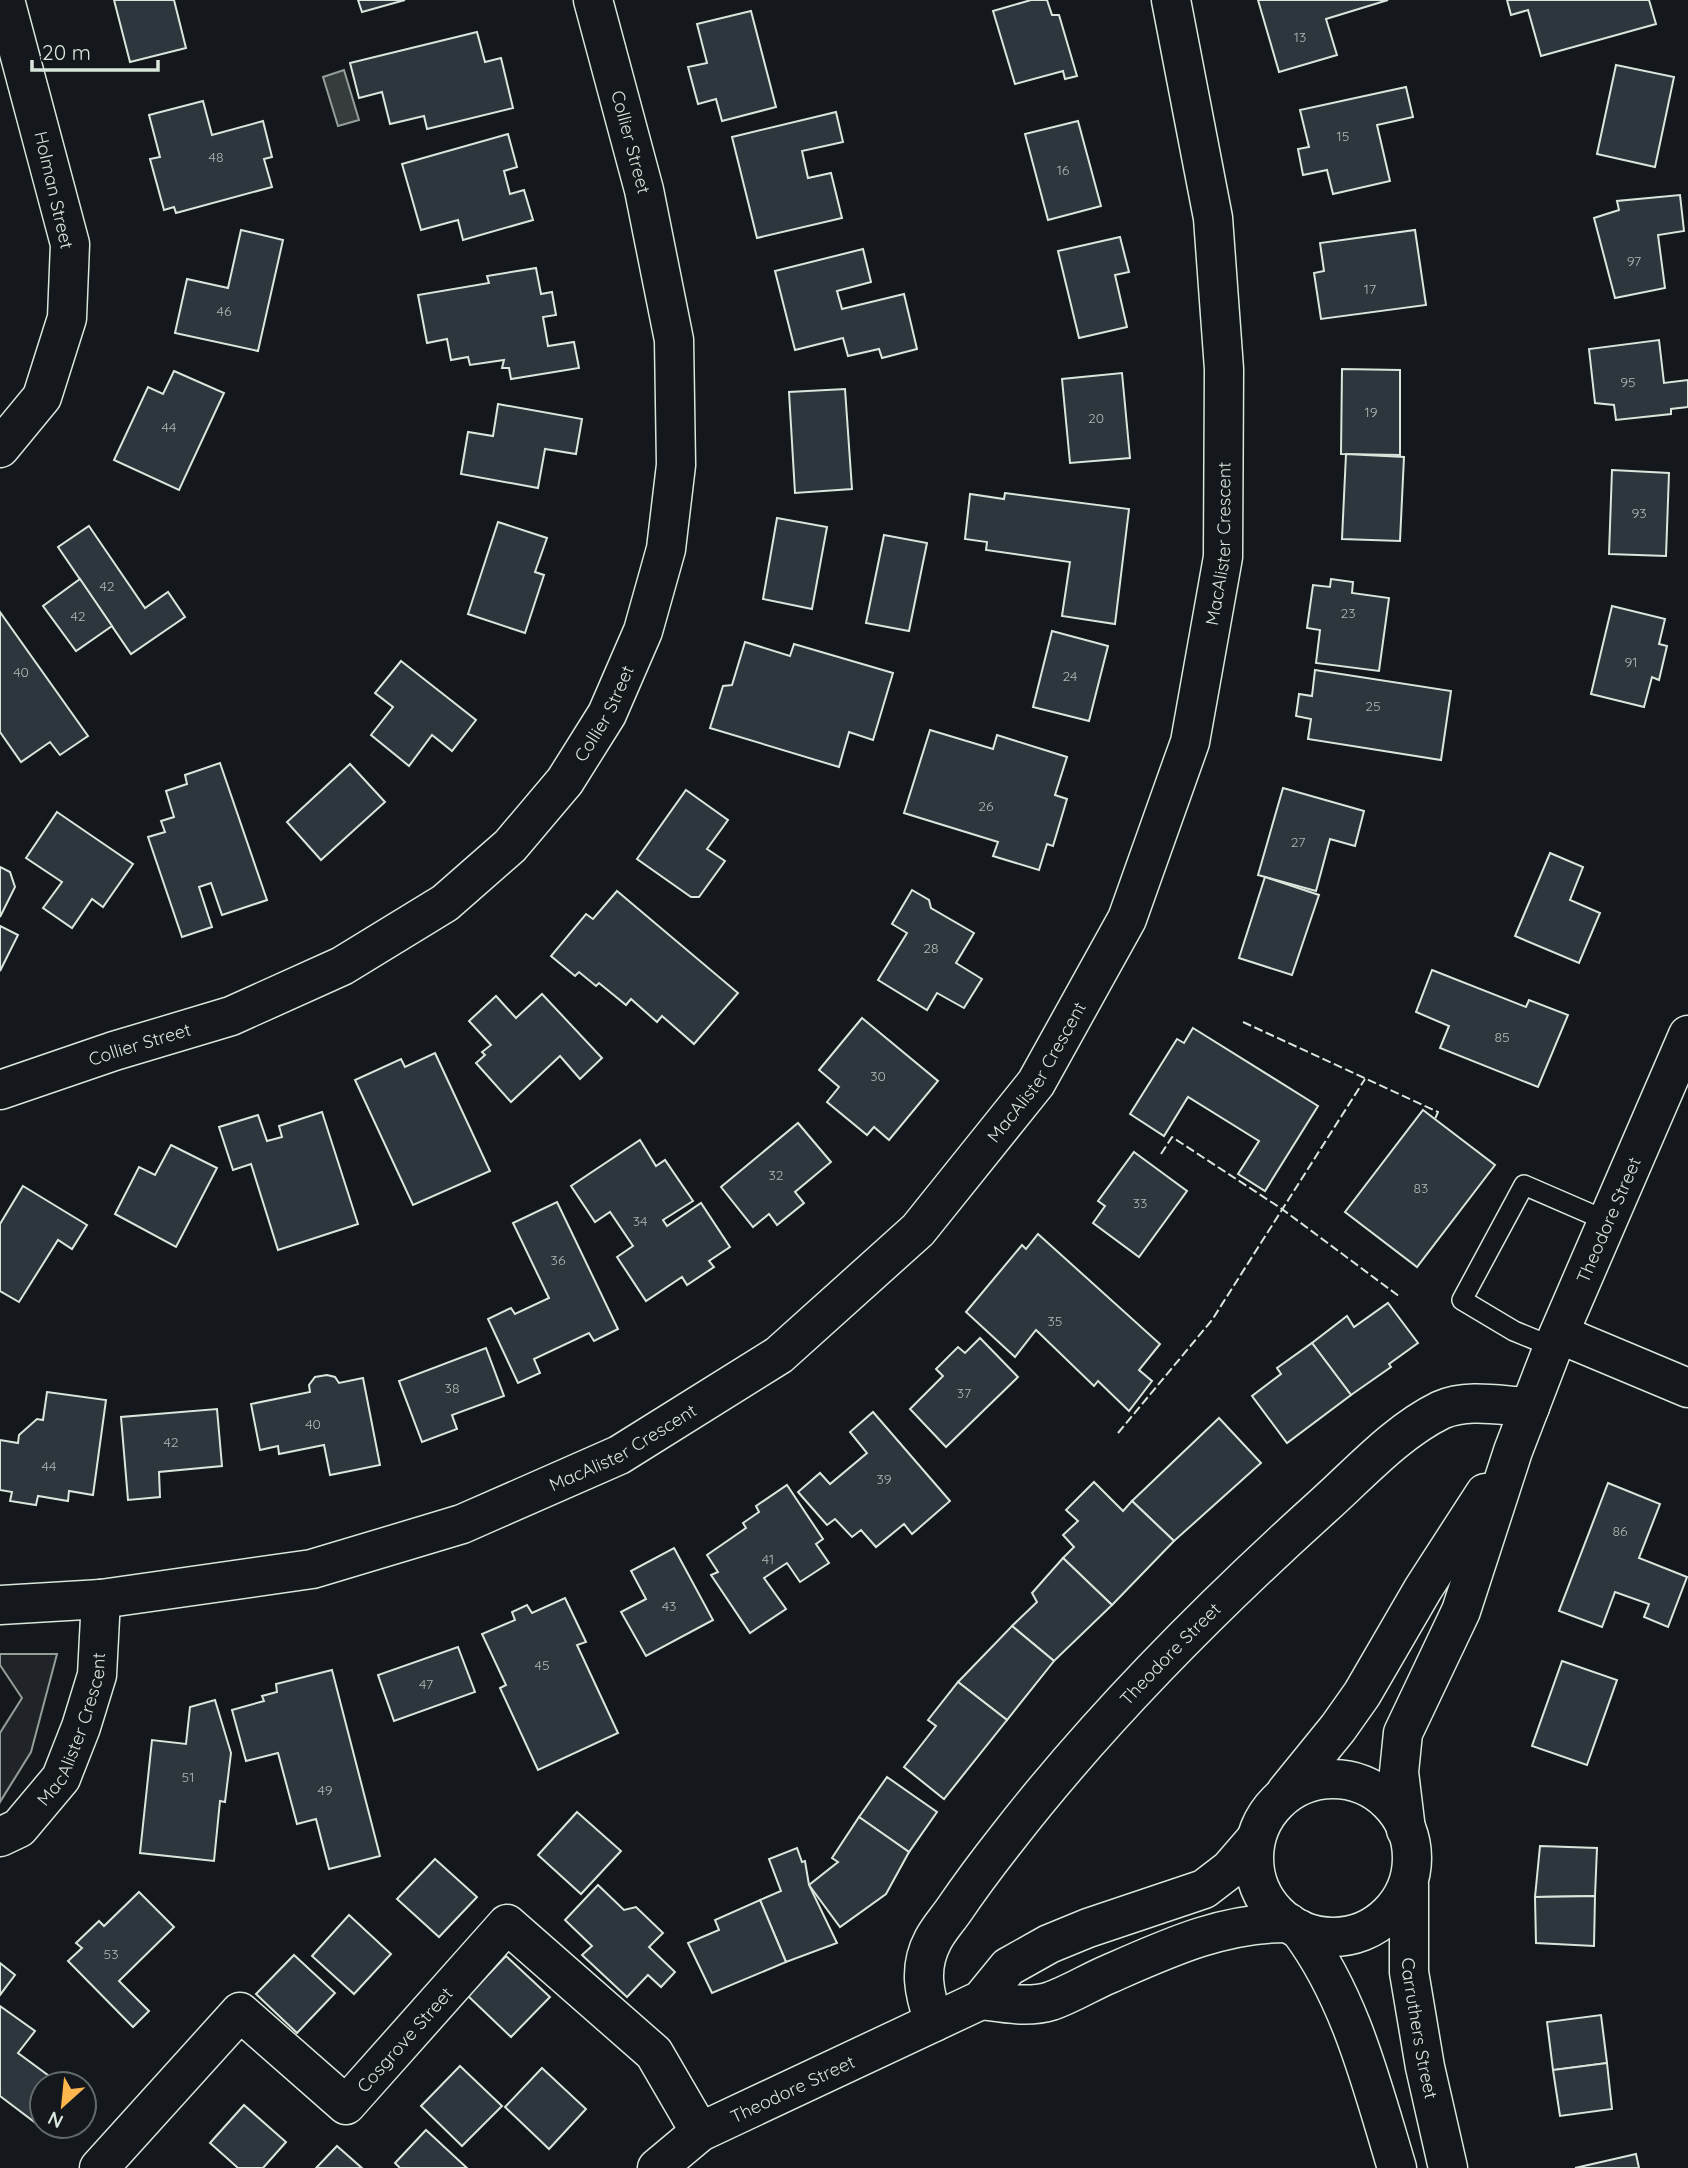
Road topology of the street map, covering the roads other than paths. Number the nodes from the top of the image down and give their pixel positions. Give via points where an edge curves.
1 (5, 0) edge
2 (593, 0) edge
3 (1171, 0) edge
4 (0, 449) edge
5 (1688, 1035) edge
6 (0, 1090) edge
7 (1607, 1221) junction
8 (1556, 1341) junction
9 (1688, 1388) edge
10 (1530, 1408) junction
11 (1513, 1451) junction
12 (101, 1599) junction
13 (0, 1605) edge
14 (1278, 1802) junction
15 (1406, 1830) junction
16 (0, 1837) edge
17 (1255, 1840) junction
18 (1409, 1885) junction
19 (1294, 1926) junction
20 (981, 2000) junction
21 (934, 2022) junction
22 (700, 2132) junction
23 (99, 2168) edge
24 (657, 2168) edge
25 (1397, 2168) edge
26 (1448, 2168) edge

1 - 4 street, Holman Street via 70,244 67,318 42,397
2 - 6 street, Collier Street via 644,190 674,340 676,465 666,549 643,631 607,714 565,781 510,846 434,910 342,966 231,1016
3 - 12 street, MacAlister Crescent via 1213,218 1224,369 1223,557 1186,755 1127,919 1036,1083 918,1230 779,1355 620,1455 462,1524 312,1569
5 - 7 street, Theodore Street
7 - 8 street, Theodore Street
7 - 8 lane via 1524,1185 1462,1300 1514,1331
8 - 9 street
8 - 10 street, Theodore Street
10 - 11 street, Theodore Street
10 - 21 street, Theodore Street via 1465,1403 1425,1419 1257,1565 1181,1639 1028,1810 933,1940 923,1966 925,1996
11 - 14 street, Theodore Street via 1356,1703
11 - 15 street, Theodore Street via 1461,1611 1403,1733 1399,1772
12 - 13 street, MacAlister Crescent
12 - 16 street, MacAlister Crescent via 97,1675 61,1778 19,1828
14 - 15 street via 1306,1782 1344,1779 1379,1795
14 - 17 street
15 - 18 street via 1412,1857
17 - 19 street via 1259,1887
17 - 20 street, Theodore Street via 1222,1877 1204,1889 1049,1944 1008,1967
18 - 19 street via 1391,1914 1362,1934 1336,1939
18 - 26 street, Carruthers Street via 1409,1972
19 - 20 street via 1248,1924 1216,1932 1050,2001 1014,2004
19 - 25 street via 1317,1954 1340,1997
20 - 21 street, Theodore Street
21 - 22 street, Theodore Street
22 - 23 street, Cosgrove Street via 653,2053 507,1924 346,2105 240,2012
22 - 24 street, Theodore Street

